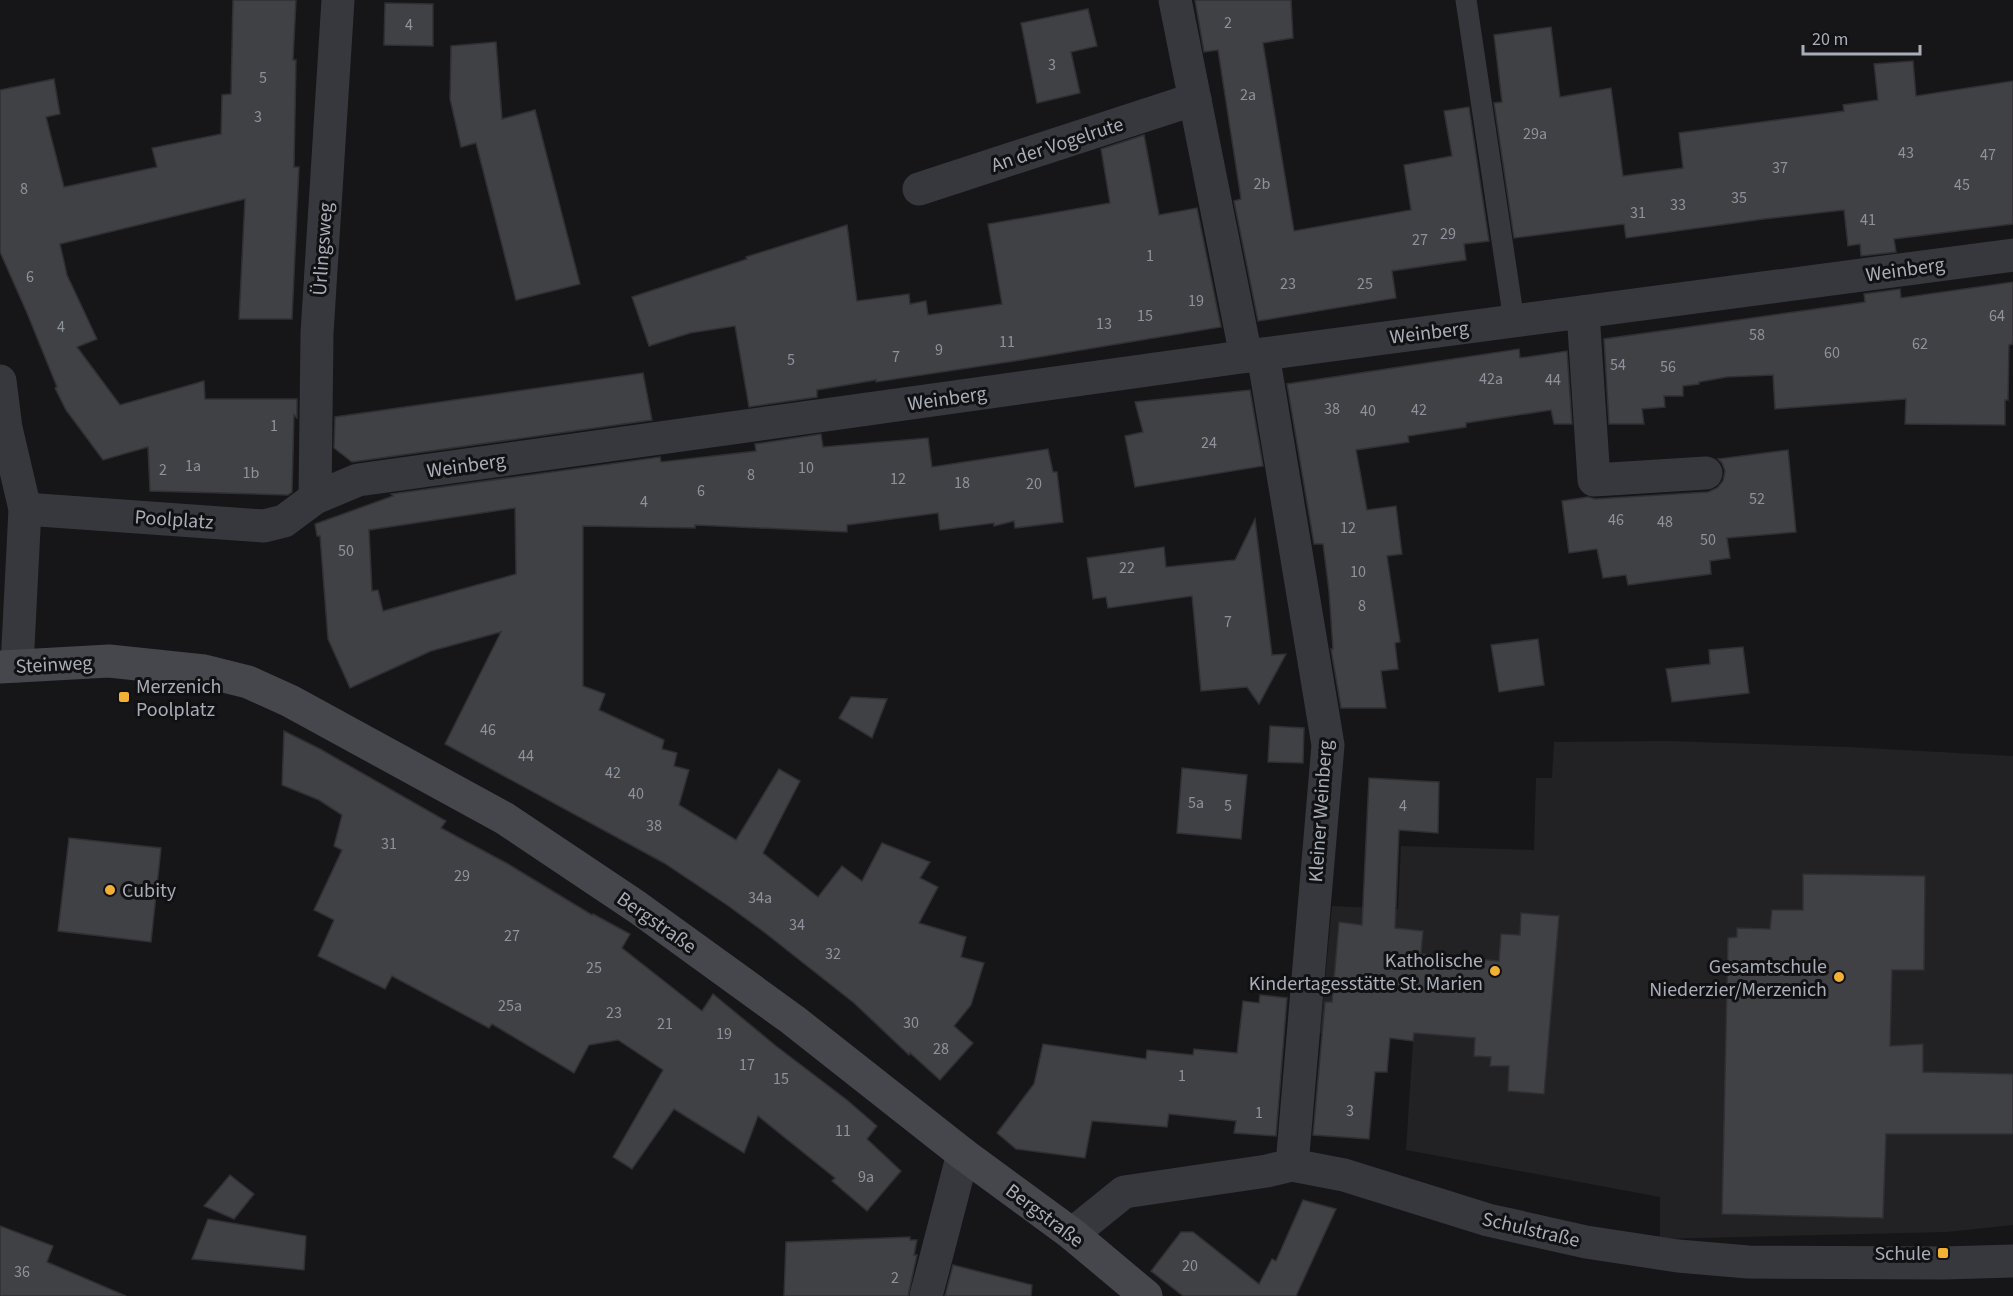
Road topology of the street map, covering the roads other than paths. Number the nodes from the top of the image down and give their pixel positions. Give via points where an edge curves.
1 (338, 0) edge
2 (1175, 0) edge
3 (1466, 0) edge
4 (1195, 99) junction
5 (919, 189) dead end
6 (2013, 255) edge
7 (1583, 312) junction
8 (1514, 321) junction
9 (1254, 355) junction
10 (0, 381) edge
11 (3, 427) edge
12 (1706, 473) dead end
13 (315, 498) junction
14 (25, 509) junction
15 (109, 661) joint
16 (9, 667) edge
17 (963, 1154) junction
18 (1292, 1165) junction
19 (1072, 1234) junction
20 (2013, 1261) edge
21 (926, 1296) edge
22 (1146, 1296) edge

1 - 13 street, Ürlingsweg via 317,333
2 - 4 street
3 - 8 lane
4 - 5 street, An der Vogelrute
4 - 9 street
6 - 7 street, Weinberg
7 - 8 street, Weinberg
7 - 12 street via 1594,480
8 - 9 street, Weinberg
9 - 13 street, Weinberg via 358,480
9 - 18 street, Kleiner Weinberg via 1328,745
10 - 11 street
11 - 14 street
13 - 14 street, Poolplatz via 284,521 264,526
14 - 16 street
15 - 16 street, Steinweg
15 - 17 street, Bergstraße via 204,671 248,682 504,818 637,907 793,1020
17 - 19 street, Bergstraße
17 - 21 street
18 - 19 street, Schulstraße via 1124,1192
18 - 20 street, Schulstraße via 1344,1175 1488,1220 1586,1242 1678,1256 1770,1262
19 - 22 street, Bergstraße

